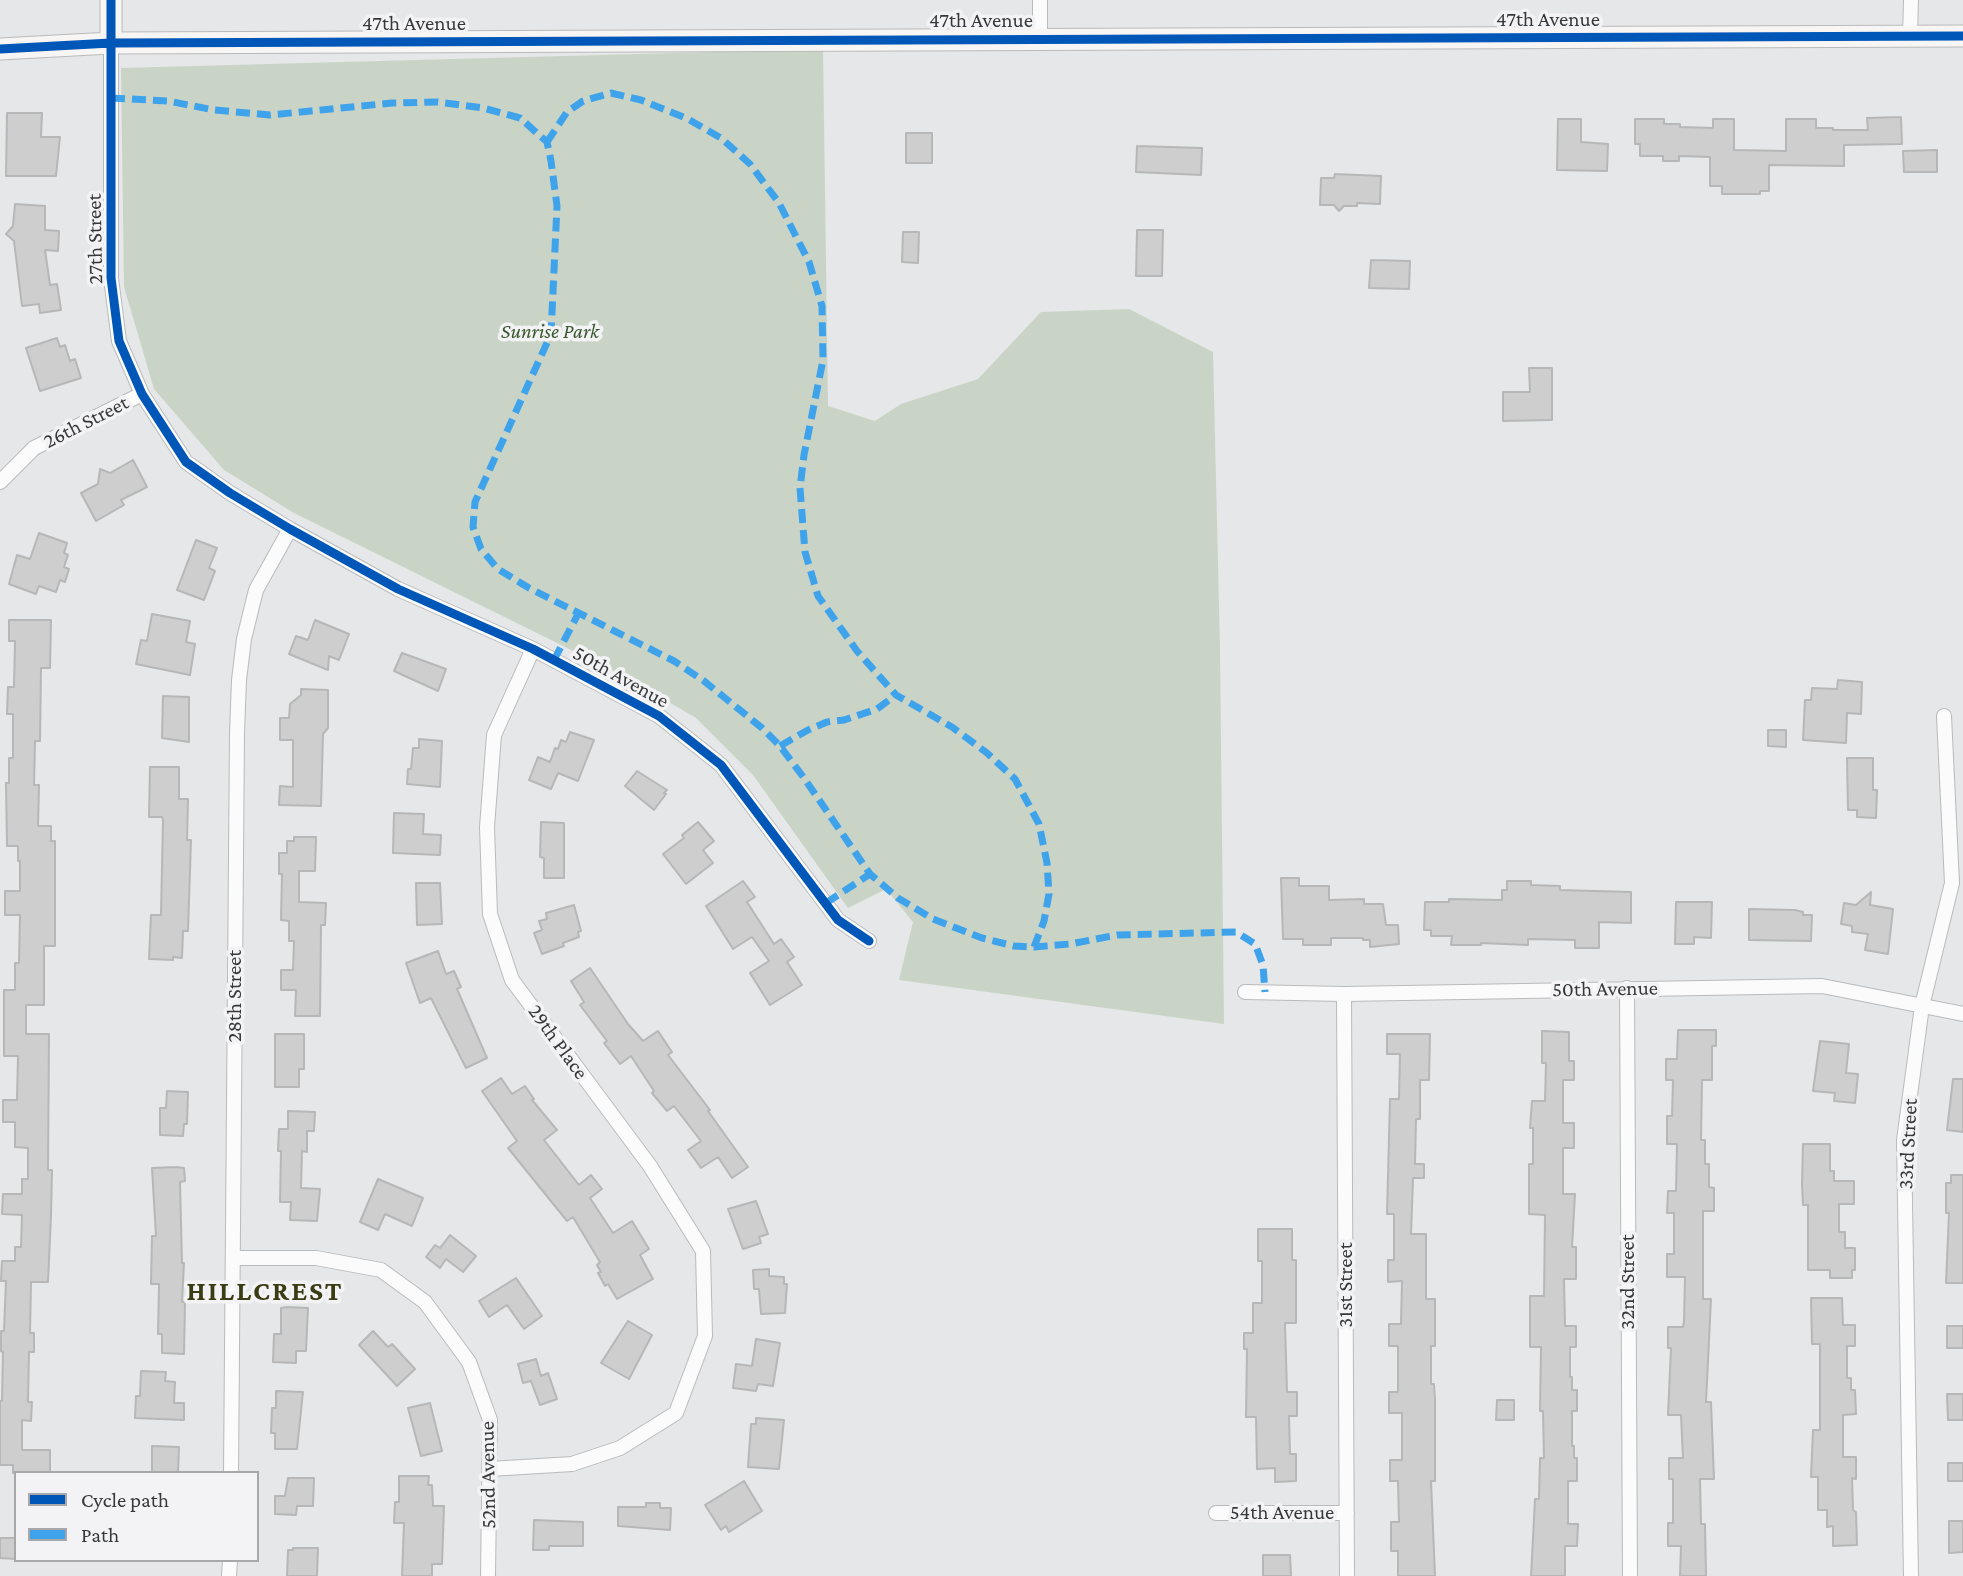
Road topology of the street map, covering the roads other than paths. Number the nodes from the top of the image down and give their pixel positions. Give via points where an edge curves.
1 (111, 0) edge
2 (1040, 0) edge
3 (1911, 0) edge
4 (1963, 36) edge
5 (1910, 37) junction
6 (1040, 38) junction
7 (111, 43) junction
8 (0, 49) edge
9 (142, 394) junction
10 (0, 482) edge
11 (290, 529) junction
12 (533, 649) junction
13 (1944, 716) dead end
14 (869, 941) dead end
15 (1627, 988) junction
16 (1245, 992) dead end
17 (1344, 994) junction
18 (1922, 1006) junction
19 (1963, 1014) edge
20 (233, 1258) junction
21 (490, 1469) junction
22 (230, 1471) edge
23 (1216, 1513) dead end
24 (1347, 1513) junction
25 (488, 1576) edge
26 (1347, 1576) edge
27 (1630, 1576) edge
28 (1911, 1576) edge

1 - 7 street, 27th Street
2 - 6 street
3 - 5 street
4 - 5 street, 47th Avenue
5 - 6 street, 47th Avenue
6 - 7 street, 47th Avenue
7 - 8 street, 47th Avenue
7 - 9 street, 27th Street via 111,278 119,341
9 - 10 street, 26th Street via 34,448
9 - 11 street, 27th Street via 186,462
11 - 12 street, 50th Avenue via 398,589
11 - 20 street, 28th Street via 256,590 239,680
12 - 14 street, 50th Avenue via 659,716 722,765 838,920
12 - 21 street, 29th Place via 494,734 486,827 490,914 512,980 650,1166 703,1251 705,1336 676,1413 620,1448 572,1464
13 - 18 street, 33rd Street via 1952,883
15 - 17 street, 50th Avenue
15 - 18 street, 50th Avenue via 1822,986
15 - 27 street, 32nd Street
16 - 17 street, 50th Avenue
17 - 24 street, 31st Street
18 - 19 street, 50th Avenue
18 - 28 street, 33rd Street via 1904,1140
20 - 21 street, 52nd Avenue via 316,1258 382,1270 425,1302 468,1362 490,1420
20 - 22 street, 28th Street
21 - 25 street, 52nd Avenue
23 - 24 street, 54th Avenue
24 - 26 street, 31st Street

